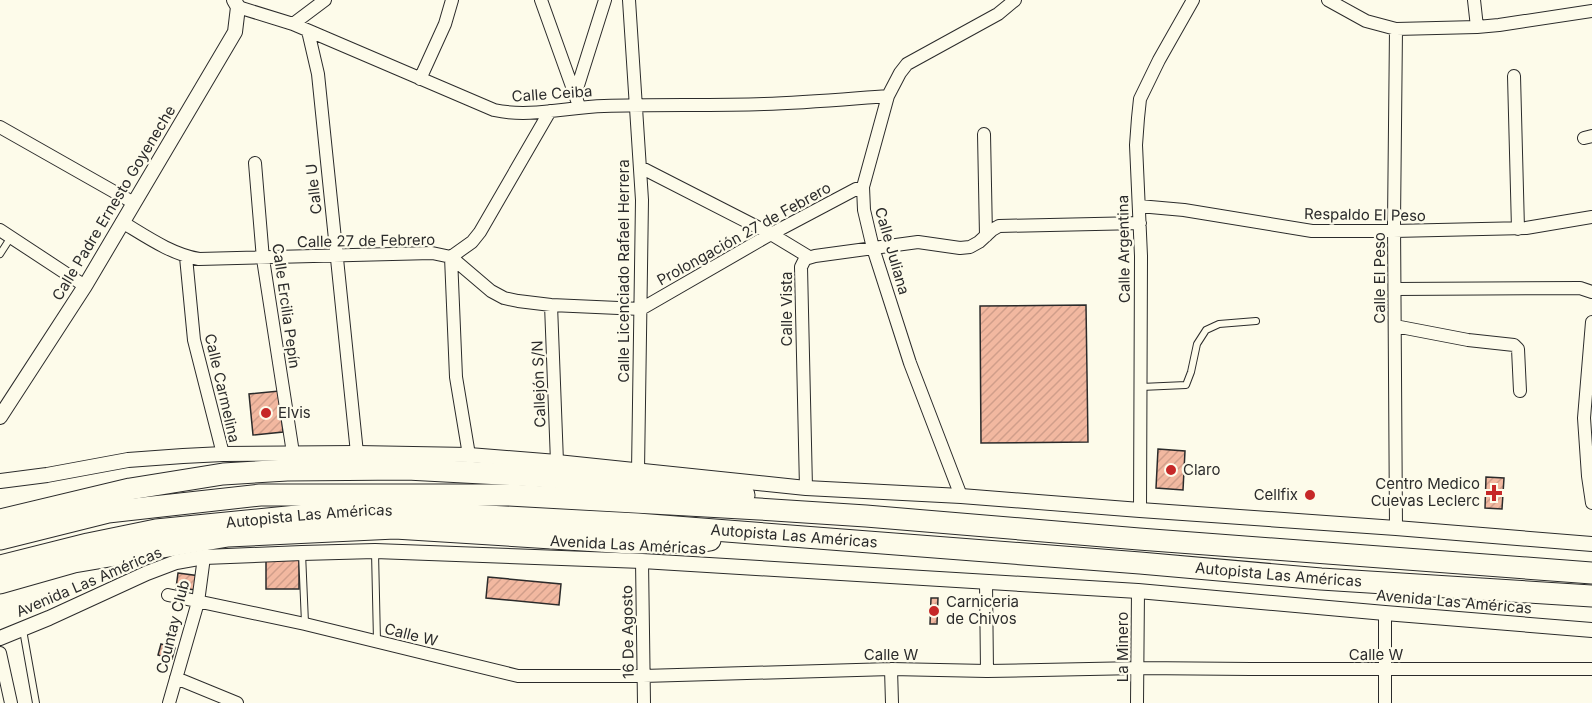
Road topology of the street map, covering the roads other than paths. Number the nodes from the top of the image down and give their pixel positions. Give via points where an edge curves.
1 (325, 0) edge
2 (452, 0) edge
3 (541, 0) edge
4 (605, 0) edge
5 (629, 0) edge
6 (1015, 0) edge
7 (1193, 0) edge
8 (1328, 0) edge
9 (1474, 0) edge
10 (236, 3) edge
11 (1592, 11) edge
12 (293, 24) junction
13 (1477, 27) junction
14 (1396, 29) junction
15 (308, 31) junction
16 (1514, 76) dead end
17 (420, 79) junction
18 (888, 96) junction
19 (577, 101) junction
20 (636, 104) junction
21 (550, 111) junction
22 (0, 127) edge
23 (984, 134) dead end
24 (255, 163) dead end
25 (640, 167) junction
26 (863, 187) junction
27 (134, 203) junction
28 (1139, 206) junction
29 (1592, 217) edge
30 (122, 222) junction
31 (1140, 223) junction
32 (1518, 229) junction
33 (0, 230) edge
34 (1394, 231) junction
35 (771, 234) junction
36 (986, 236) junction
37 (11, 237) junction
38 (873, 248) junction
39 (0, 254) edge
40 (336, 256) junction
41 (451, 256) junction
42 (186, 257) junction
43 (809, 257) junction
44 (263, 259) junction
45 (85, 286) junction
46 (1395, 289) junction
47 (1592, 292) edge
48 (551, 305) junction
49 (641, 309) junction
50 (1256, 321) dead end
51 (1592, 322) edge
52 (1395, 326) junction
53 (1141, 387) junction
54 (1520, 391) dead end
55 (0, 417) edge
56 (293, 453) junction
57 (357, 453) junction
58 (222, 454) junction
59 (469, 455) junction
60 (557, 462) junction
61 (638, 471) junction
62 (0, 481) edge
63 (806, 488) junction
64 (961, 496) junction
65 (1592, 503) edge
66 (1140, 510) junction
67 (866, 516) junction
68 (0, 520) edge
69 (1396, 528) junction
70 (748, 533) junction
71 (0, 538) edge
72 (1592, 544) edge
73 (375, 551) junction
74 (302, 553) junction
75 (204, 557) junction
76 (642, 561) junction
77 (0, 566) edge
78 (1592, 573) edge
79 (0, 583) edge
80 (986, 583) junction
81 (1138, 591) junction
82 (168, 595) dead end
83 (1592, 596) edge
84 (198, 602) junction
85 (1385, 613) junction
86 (305, 624) junction
87 (23, 629) junction
88 (1592, 630) edge
89 (0, 638) edge
90 (377, 642) junction
91 (0, 653) edge
92 (1138, 668) junction
93 (891, 669) junction
94 (1592, 669) edge
95 (1385, 670) junction
96 (987, 671) junction
97 (643, 676) junction
98 (176, 678) junction
99 (11, 703) edge
100 (36, 703) edge
101 (169, 703) edge
102 (237, 703) edge
103 (644, 703) edge
104 (892, 703) edge
105 (1137, 703) edge
106 (1385, 703) edge

1 - 12 street
2 - 17 street
3 - 19 street
4 - 19 street
5 - 20 street, Calle Licenciado Rafael Herrera
6 - 18 street, Calle Juliana via 998,14 907,64
7 - 28 street, Calle Argentina via 1140,99 1136,145
8 - 14 street via 1366,21
9 - 13 street
10 - 12 street, Calle Ceiba
10 - 27 street, Calle Padre Ernesto Goyeneche via 235,32
11 - 13 street
12 - 15 street, Calle Ceiba
13 - 14 street
14 - 34 street, Calle El Peso
15 - 17 street, Calle Ceiba
15 - 40 street, Calle U via 318,74
16 - 32 street
17 - 21 street, Calle Ceiba via 494,110
18 - 20 street, Calle Ceiba via 764,104
18 - 26 street, Calle Juliana
19 - 20 street, Calle Ceiba
19 - 21 street, Calle Ceiba
20 - 25 street, Calle Licenciado Rafael Herrera
21 - 41 street via 480,232
22 - 27 street
23 - 36 street
24 - 44 street, Calle Ercilia Pepín
25 - 35 street
25 - 49 street, Calle Licenciado Rafael Herrera
26 - 35 street, Prolongación 27 de Febrero
26 - 38 street, Calle Juliana
27 - 30 street, Calle Padre Ernesto Goyeneche
28 - 31 street, Calle Argentina
28 - 34 street, Respaldo El Peso via 1312,231
29 - 32 street, Respaldo El Peso
30 - 42 street, Calle 27 de Febrero
30 - 45 street, Calle Padre Ernesto Goyeneche
31 - 36 street, Calle Vista via 999,226
31 - 53 street, Calle Argentina
32 - 34 street, Respaldo El Peso
33 - 37 street
34 - 46 street, Calle El Peso
35 - 43 street
35 - 49 street, Prolongación 27 de Febrero
36 - 38 street, Calle Vista via 970,247 918,242
37 - 39 lane
37 - 45 street
38 - 43 street, Calle Vista
38 - 64 street, Calle Juliana via 910,363
40 - 41 street, Calle 27 de Febrero
40 - 44 street, Calle 27 de Febrero
40 - 57 street, Calle U
41 - 48 street, Calle 27 de Febrero via 504,298
41 - 59 street via 456,377
42 - 44 street, Calle 27 de Febrero
42 - 58 street, Calle Carmelina via 194,340
43 - 63 street, Calle Vista via 801,267
44 - 56 street, Calle Ercilia Pepín
45 - 55 street, Calle Padre Ernesto Goyeneche
46 - 47 street via 1580,288
46 - 52 street, Calle El Peso
48 - 49 street, Calle 27 de Febrero
48 - 60 street, Callejón S/N
49 - 61 street, Calle Licenciado Rafael Herrera
50 - 53 lane via 1219,324 1206,330 1197,344 1186,385
51 - 65 street via 1584,418
52 - 54 street via 1514,345 1518,349
52 - 69 street, Calle El Peso
53 - 66 street, Calle Argentina
56 - 57 street
56 - 58 street
57 - 59 street
58 - 62 street via 128,460
59 - 60 street
60 - 61 street
61 - 63 street
63 - 64 street
64 - 66 street
66 - 69 street
67 - 68 highway via 676,486 395,469 223,474 130,489
67 - 71 highway, Autopista Las Américas via 509,495 260,495 108,512
67 - 78 highway, Autopista Las Américas
69 - 72 street
70 - 77 highway, Autopista Las Américas via 376,510 156,530
70 - 79 highway via 698,542 630,543 395,528 228,536 74,562
70 - 83 highway, Autopista Las Américas via 1321,579
73 - 74 street, Avenida Las Américas
73 - 76 street, Avenida Las Américas
73 - 90 lane
74 - 75 street, Avenida Las Américas
74 - 86 lane
75 - 84 street, Countay Club
75 - 87 street, Avenida Las Américas via 147,573
76 - 80 street, Avenida Las Américas
76 - 97 street, 16 De Agosto
80 - 81 street, Avenida Las Américas
80 - 96 street
81 - 85 street, Avenida Las Américas
81 - 92 street, La Minero
82 - 84 street, Calle W
84 - 86 street, Calle W
84 - 98 street, Countay Club
85 - 88 street, Avenida Las Américas
85 - 95 street
86 - 90 street, Calle W
87 - 89 street, Avenida Las Américas
87 - 100 lane
90 - 97 street, Calle W via 518,676
91 - 99 street
92 - 95 street, Calle W
92 - 96 street, Calle W
92 - 105 street, La Minero
93 - 96 street, Calle W
93 - 97 street, Calle W
93 - 104 street
94 - 95 street, Calle W
95 - 106 street
97 - 103 street, 16 De Agosto
98 - 101 street, Countay Club
98 - 102 street

